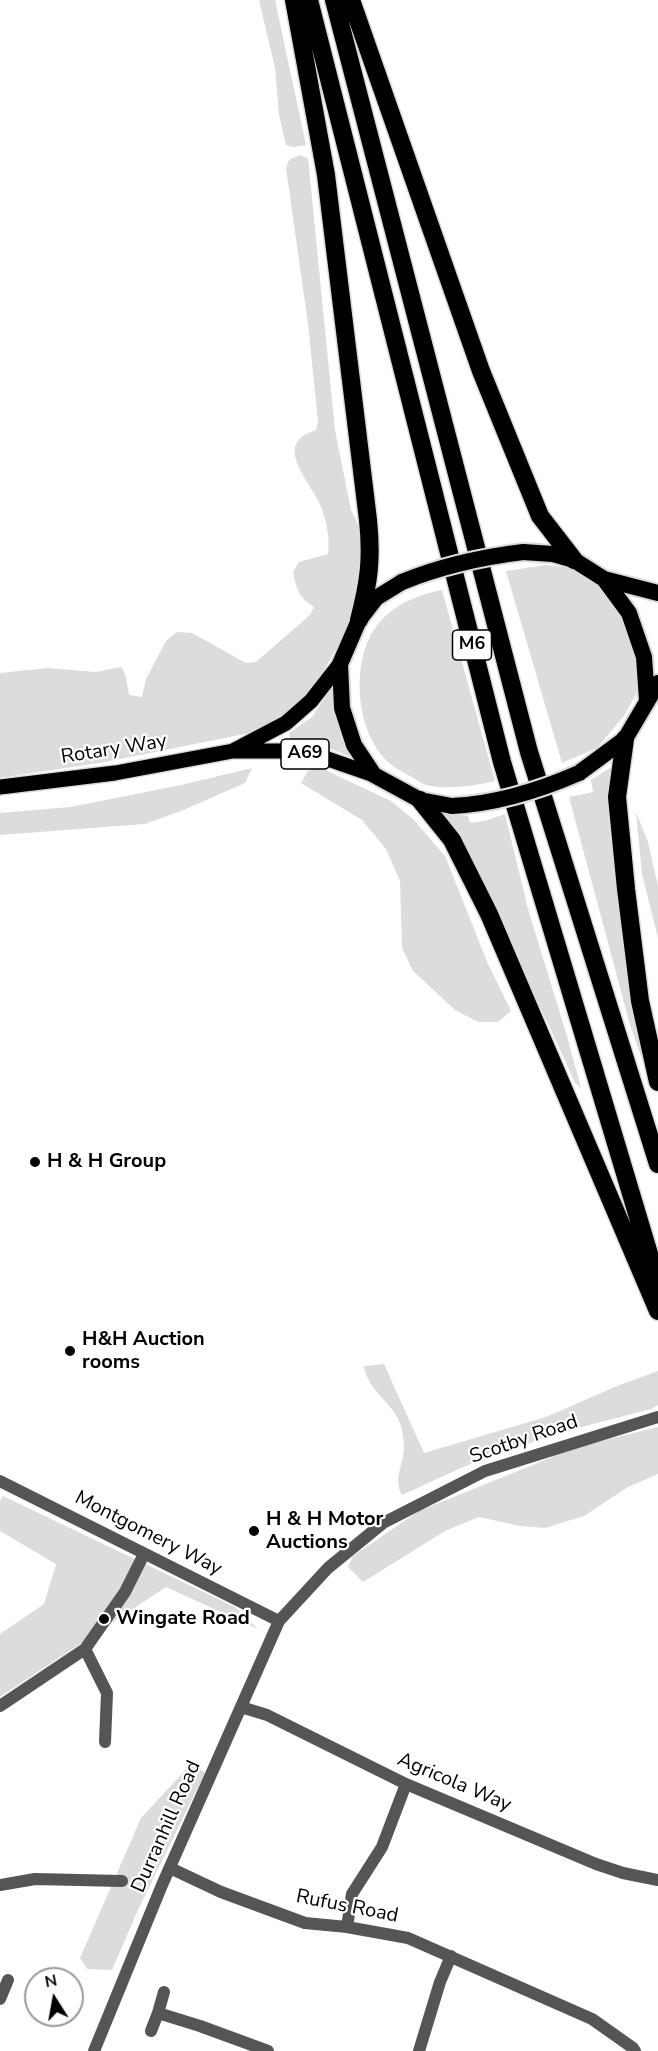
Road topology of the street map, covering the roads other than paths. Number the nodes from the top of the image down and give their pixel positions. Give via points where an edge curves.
1 (294, 0) edge
2 (309, 0) edge
3 (334, 0) edge
4 (351, 0) edge
5 (574, 560) junction
6 (604, 579) junction
7 (658, 593) edge
8 (359, 620) junction
9 (340, 664) junction
10 (658, 683) edge
11 (647, 700) junction
12 (625, 739) junction
13 (233, 751) junction
14 (374, 775) junction
15 (0, 787) edge
16 (420, 800) junction
17 (658, 1082) edge
18 (658, 1164) edge
19 (658, 1284) edge
20 (658, 1311) edge
21 (654, 1418) edge
22 (0, 1481) edge
23 (144, 1554) junction
24 (279, 1621) junction
25 (85, 1649) junction
26 (0, 1706) edge
27 (241, 1707) junction
28 (105, 1742) dead end
29 (406, 1784) junction
30 (170, 1868) junction
31 (658, 1880) edge
32 (122, 1881) dead end
33 (0, 1886) edge
34 (347, 1927) junction
35 (451, 1956) junction
36 (8, 1980) dead end
37 (164, 1992) dead end
38 (0, 1999) edge
39 (158, 2013) junction
40 (151, 2031) dead end
41 (94, 2051) edge
42 (268, 2051) edge
43 (419, 2051) edge
44 (634, 2051) edge

1 - 8 highway via 326,175 368,520 368,588
2 - 19 highway, M6 via 502,762
3 - 18 highway, M6 via 529,752
4 - 5 highway via 481,371 540,516
5 - 6 highway
5 - 8 highway, A69, bridge via 523,552 492,555 425,573 376,598
6 - 7 highway
6 - 11 highway via 629,613 644,657
8 - 9 highway, A69
9 - 13 main road, Rotary Way / A69 via 311,701 286,723
9 - 14 highway, A69 via 342,708 354,745
10 - 11 highway
11 - 12 highway
12 - 16 highway, A69, bridge via 579,773 538,789 474,805 452,806
12 - 17 highway via 617,797 622,855 640,1001
13 - 14 main road, Rotary Way / A69 via 292,751
13 - 15 main road, Rotary Way / A69 via 115,773
14 - 16 highway, A69
16 - 20 highway via 452,840 489,915
21 - 24 street, Scotby Road via 485,1471 383,1522 328,1568
22 - 23 street, Montgomery Way
23 - 24 street, Montgomery Way
23 - 25 street via 126,1592
24 - 27 street, Durranhill Road
25 - 26 street
25 - 28 street via 107,1693
27 - 29 street, Agricola Way via 267,1715
27 - 30 street, Durranhill Road
29 - 31 street, Agricola Way via 596,1864
29 - 34 street via 382,1847 352,1894
30 - 34 street, Rufus Road via 305,1923
30 - 41 street, Durranhill Road
32 - 33 street via 35,1879
34 - 35 street, Rufus Road via 408,1938
35 - 43 street
35 - 44 street, Rufus Road via 592,2019
36 - 38 street
37 - 39 street
39 - 40 street
39 - 42 street

